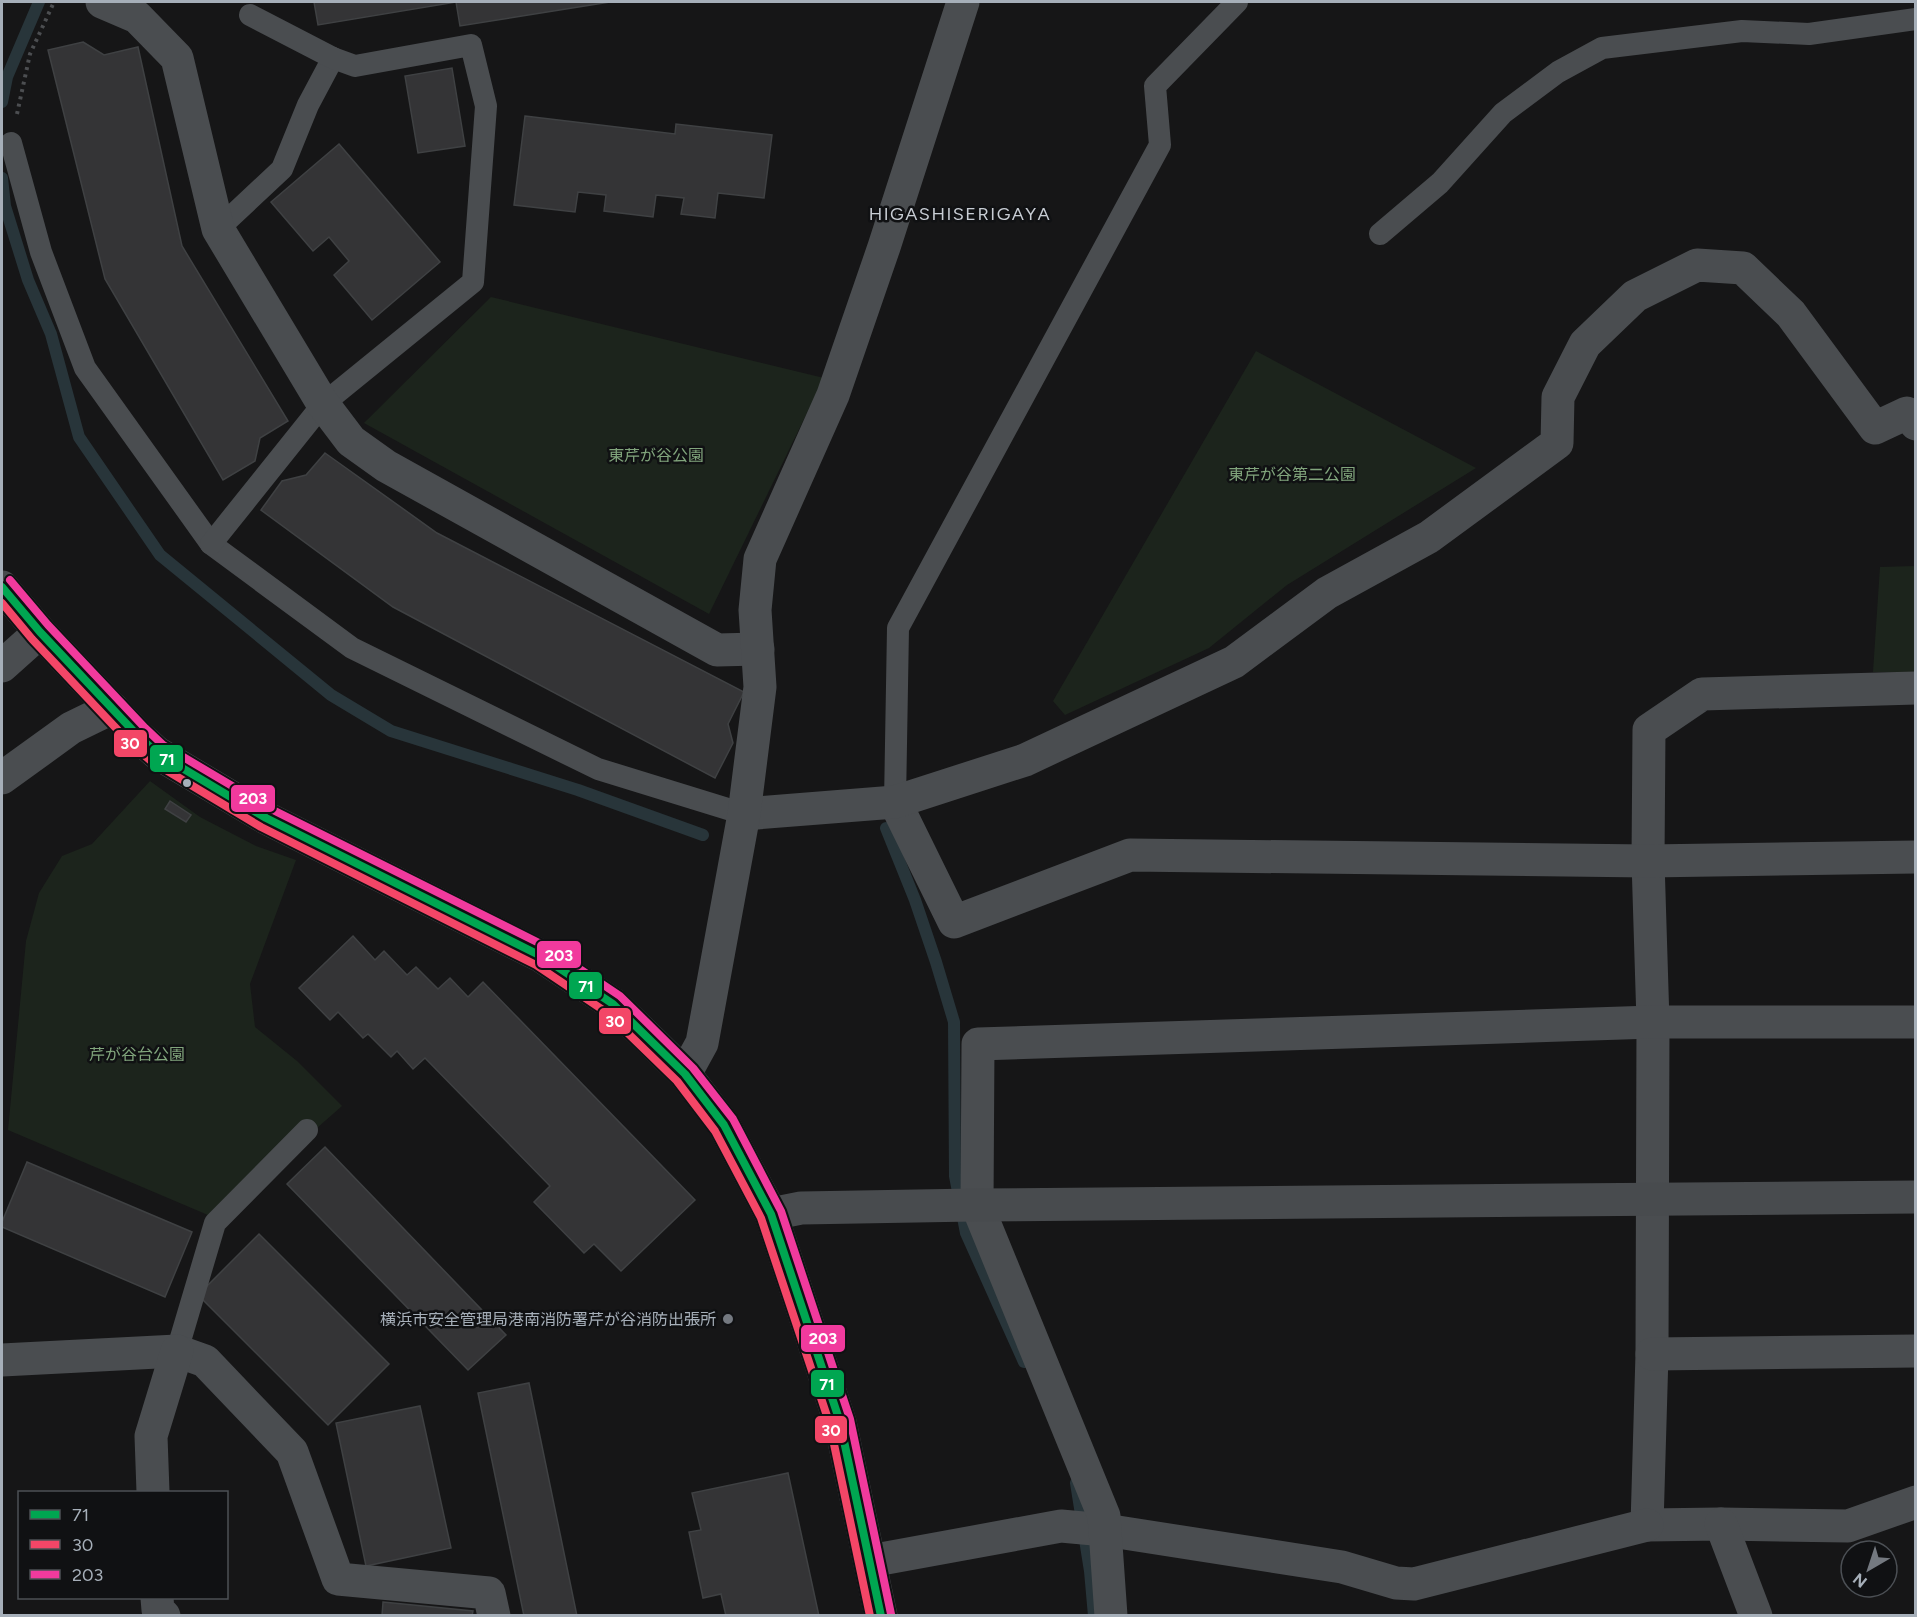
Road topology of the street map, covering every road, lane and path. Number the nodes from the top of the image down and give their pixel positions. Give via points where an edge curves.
1 (54, 2) edge
2 (102, 2) edge
3 (963, 2) edge
4 (1237, 2) edge
5 (250, 15) dead end
6 (1916, 20) edge
7 (333, 58) junction
8 (11, 143) joint
9 (218, 229) junction
10 (1380, 234) dead end
11 (323, 404) junction
12 (1916, 424) edge
13 (211, 544) junction
14 (2, 587) edge
15 (39, 632) junction
16 (759, 650) junction
17 (2, 666) edge
18 (1916, 688) edge
19 (112, 708) junction
20 (2, 778) edge
21 (895, 802) junction
22 (744, 814) junction
23 (1916, 857) edge
24 (1648, 861) junction
25 (1653, 1022) junction
26 (1916, 1022) edge
27 (685, 1074) junction
28 (307, 1130) dead end
29 (1916, 1197) edge
30 (1652, 1199) junction
31 (975, 1205) junction
32 (771, 1214) junction
33 (177, 1351) junction
34 (1916, 1351) edge
35 (1652, 1354) junction
36 (2, 1360) edge
37 (153, 1491) edge
38 (1916, 1502) edge
39 (1721, 1524) junction
40 (1647, 1525) junction
41 (1104, 1530) junction
42 (870, 1561) junction
43 (157, 1599) edge
44 (164, 1616) edge
45 (494, 1616) edge
46 (881, 1616) edge
47 (1111, 1616) edge
48 (1756, 1616) edge

1 - 8 path via 30,54
2 - 9 street via 137,17 177,58
3 - 16 street via 833,395 760,559 755,610
4 - 21 lane via 1155,86 1160,145 898,628
5 - 7 lane
6 - 10 lane via 1809,34 1742,31 1602,48 1558,72 1503,113 1440,183
7 - 9 lane via 308,105 282,169
7 - 11 lane via 355,66 471,45 486,106 472,282
8 - 13 lane via 41,252 85,368
9 - 11 street
11 - 13 lane
11 - 16 street via 351,441 396,472 717,650
12 - 21 street via 1907,413 1875,428 1791,314 1743,268 1697,265 1635,296 1585,344 1558,397 1557,444 1429,537 1327,593 1234,662 1025,760
13 - 22 lane via 352,648 598,769
14 - 15 street
15 - 17 street
15 - 19 street
16 - 22 street via 760,687
18 - 24 street via 1702,694 1649,730
19 - 20 street via 72,728
19 - 27 street via 157,753 266,818 541,956 613,1004
21 - 22 street
21 - 24 street via 954,922 1130,855
22 - 27 street via 702,1043
23 - 24 street
24 - 25 street
25 - 26 street
25 - 30 street
25 - 31 street via 978,1044
27 - 32 street via 724,1125
28 - 33 lane via 215,1223
29 - 30 street
30 - 31 street
30 - 35 street
31 - 32 street via 801,1208
31 - 41 street via 1104,1516
32 - 42 street via 840,1422
33 - 36 street
33 - 37 street via 151,1436
33 - 45 street via 206,1361 292,1452 338,1579 489,1593
34 - 35 street
35 - 40 street
38 - 39 street via 1848,1526
39 - 40 street
39 - 48 street
40 - 41 street via 1414,1584 1396,1583 1342,1567
41 - 42 street via 1061,1526
41 - 47 street
42 - 46 street
43 - 44 street via 158,1610

